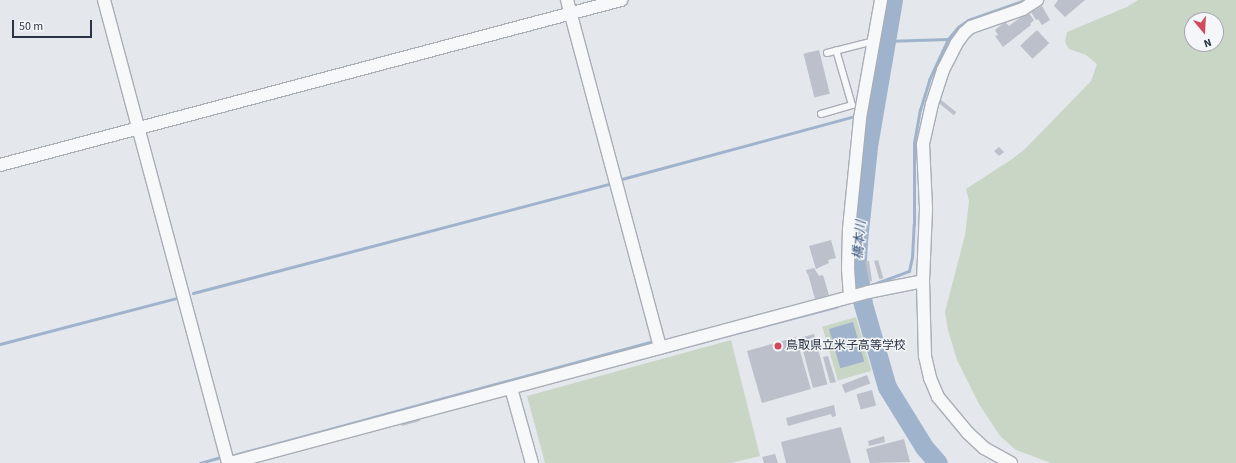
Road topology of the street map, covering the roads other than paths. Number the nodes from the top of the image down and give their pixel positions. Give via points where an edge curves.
1 (104, 0) edge
2 (567, 0) edge
3 (621, 0) edge
4 (881, 0) edge
5 (1037, 0) edge
6 (571, 13) junction
7 (874, 41) junction
8 (836, 50) junction
9 (827, 53) dead end
10 (821, 114) dead end
11 (138, 128) junction
12 (0, 165) edge
13 (923, 281) junction
14 (852, 297) junction
15 (660, 348) junction
16 (511, 388) junction
17 (229, 463) edge
18 (532, 463) edge
19 (1011, 463) edge

1 - 11 street
2 - 6 street
3 - 6 street
4 - 7 street
5 - 13 street via 1023,9 971,27 956,44 943,70 923,144 926,208
6 - 11 street
6 - 15 street
7 - 8 lane
7 - 14 street via 860,118 849,229 848,269
8 - 9 lane
8 - 10 lane via 852,105
11 - 12 street
11 - 17 street
13 - 14 street
13 - 19 street via 925,356 938,398 984,448
14 - 15 street
15 - 16 street
16 - 17 street
16 - 18 street

